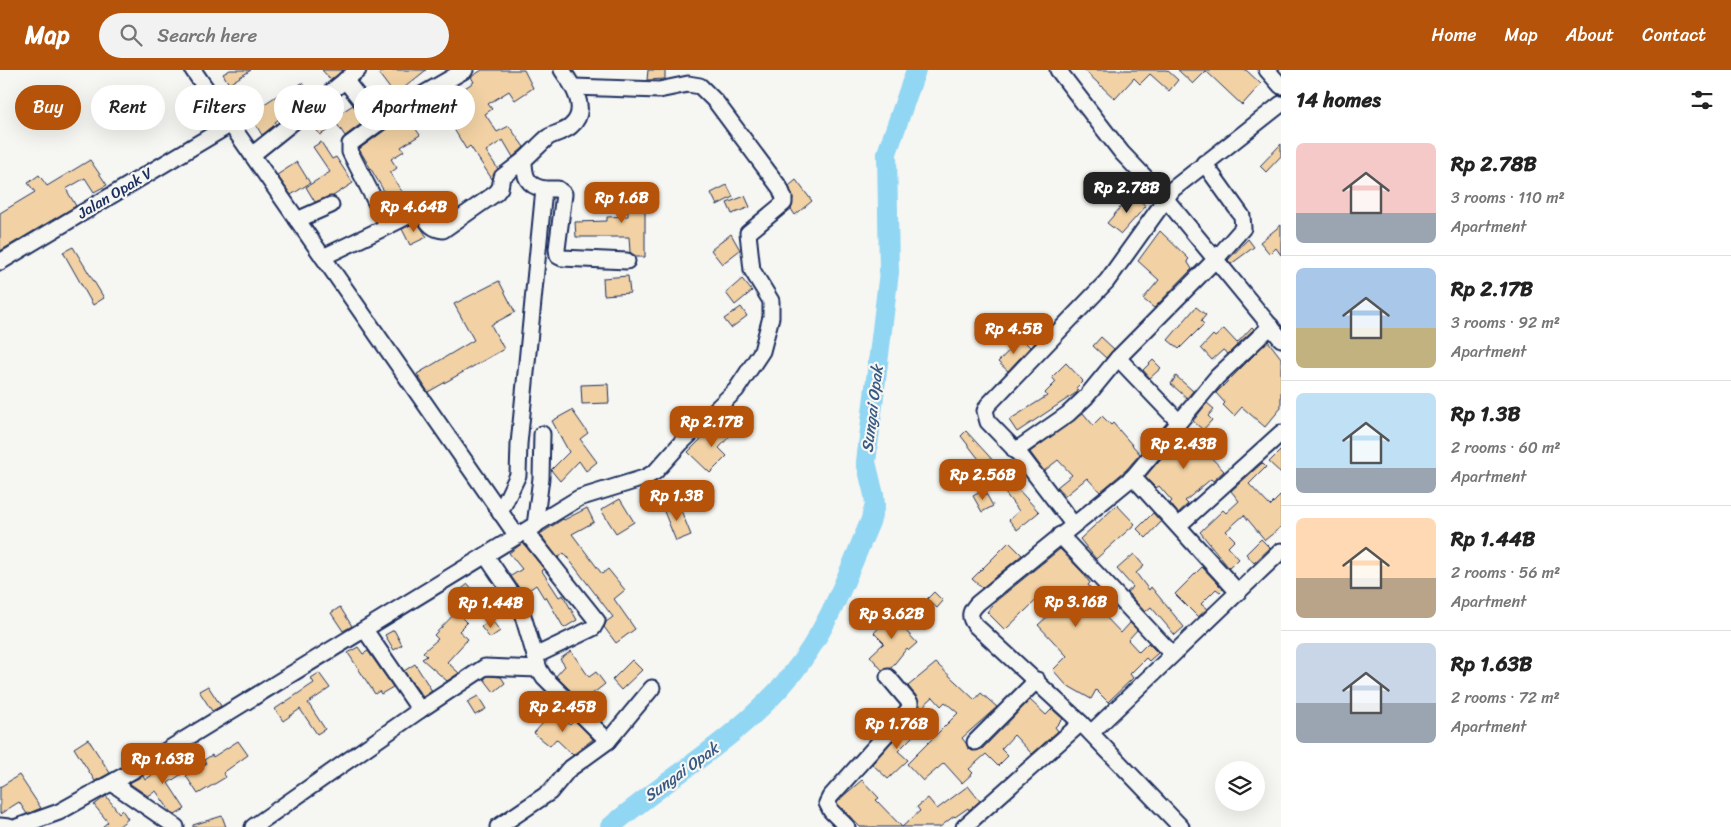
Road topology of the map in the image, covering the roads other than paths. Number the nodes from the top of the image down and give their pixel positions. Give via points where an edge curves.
1 (358, 70) edge
2 (465, 70) edge
3 (562, 70) edge
4 (1058, 70) edge
5 (1267, 70) edge
6 (197, 71) edge
7 (345, 80) junction
8 (206, 85) edge
9 (439, 85) edge
10 (1281, 86) edge
11 (574, 87) junction
12 (354, 91) edge
13 (1279, 109) edge
14 (221, 130) edge
15 (235, 130) edge
16 (369, 130) edge
17 (252, 155) junction
18 (524, 160) junction
19 (1204, 163) junction
20 (544, 189) junction
21 (1165, 198) junction
22 (331, 205) dead end
23 (297, 220) junction
24 (388, 226) junction
25 (323, 257) junction
26 (627, 260) dead end
27 (1215, 260) junction
28 (0, 262) edge
29 (1271, 326) junction
30 (1281, 339) edge
31 (1118, 358) junction
32 (1179, 422) junction
33 (1281, 433) edge
34 (542, 434) dead end
35 (1016, 450) junction
36 (1133, 477) junction
37 (500, 513) junction
38 (1073, 524) junction
39 (1178, 526) junction
40 (526, 532) junction
41 (1060, 534) junction
42 (1281, 551) edge
43 (486, 556) junction
44 (1237, 591) junction
45 (365, 630) junction
46 (1172, 654) junction
47 (537, 662) junction
48 (888, 677) dead end
49 (1037, 680) junction
50 (652, 688) dead end
51 (420, 710) junction
52 (1086, 728) junction
53 (606, 739) junction
54 (975, 742) dead end
55 (112, 783) junction
56 (0, 826) edge
57 (9, 827) edge
58 (17, 827) edge
59 (176, 827) edge
60 (253, 827) edge
61 (498, 827) edge
62 (847, 827) edge
63 (964, 827) edge
64 (1181, 827) edge

1 - 7 street
2 - 9 street
3 - 11 street
4 - 21 street via 1122,153
5 - 10 street
6 - 8 street
7 - 12 street
7 - 17 street
11 - 18 street via 579,100 573,124 548,138
11 - 40 street via 659,90 688,84 700,86 716,102 780,188 784,198 780,208 748,233 752,270 771,301 771,317 762,350 736,390 655,472 579,498
13 - 19 street
14 - 28 street, Jalan Opak V
15 - 17 street
16 - 24 street via 354,140 349,148
17 - 23 street
18 - 20 street via 524,174 530,184
18 - 24 street via 502,177 496,193 443,230 429,225 421,212
19 - 21 street via 1180,181
19 - 27 street via 1244,222 1240,232
20 - 26 street via 558,189 564,194 558,256
20 - 37 street via 518,475
21 - 27 street
21 - 35 street via 1108,281 985,411 988,422
22 - 23 street
23 - 25 street
24 - 25 street
25 - 37 street
27 - 29 street
27 - 31 street
29 - 30 street
29 - 32 street via 1220,373
31 - 32 street
31 - 35 street via 1068,414
32 - 36 street
33 - 39 street
34 - 40 street via 541,478
35 - 38 street
36 - 38 street
36 - 39 street
37 - 40 street
38 - 41 street
39 - 44 street
40 - 43 street
40 - 47 street via 597,621 593,628
41 - 46 street
41 - 49 street via 978,603 971,613 975,625
42 - 44 street
43 - 45 street
43 - 47 street via 520,606
44 - 46 street
45 - 51 street
45 - 55 street
46 - 52 street
47 - 51 street via 485,667
47 - 53 street via 552,687
48 - 62 street via 910,703 910,708 830,797 827,803 831,811
49 - 52 street
49 - 54 street
50 - 53 street
51 - 60 street
52 - 63 street
52 - 64 street
53 - 61 street via 568,770 550,792
55 - 58 street via 59,812
55 - 59 street
56 - 57 street

